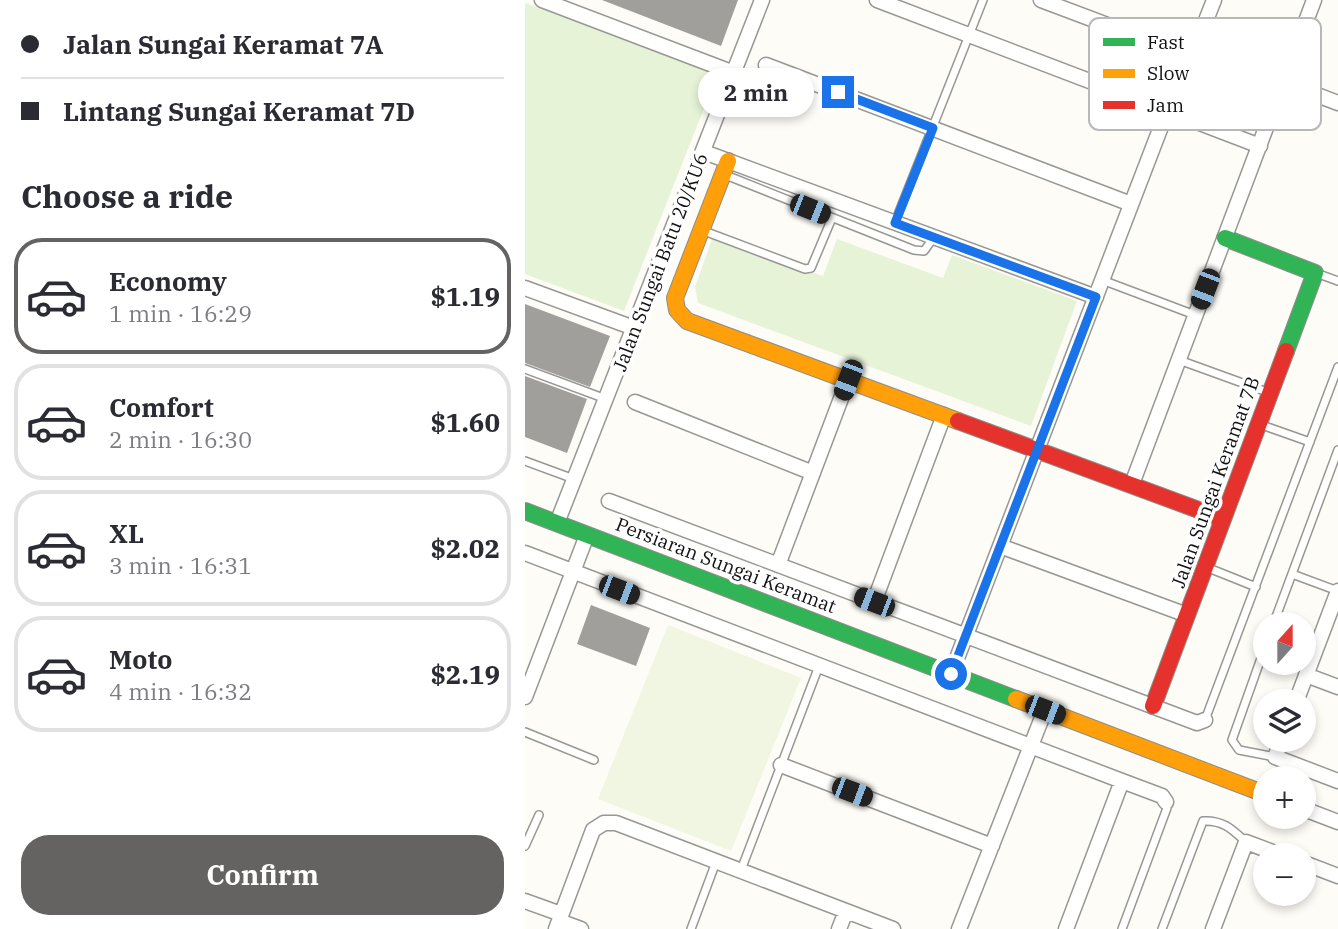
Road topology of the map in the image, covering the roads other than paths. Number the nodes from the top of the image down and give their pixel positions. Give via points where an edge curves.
1 (542, 0) edge
2 (761, 0) edge
3 (877, 0) edge
4 (983, 0) edge
5 (1041, 0) edge
6 (1213, 0) edge
7 (1314, 0) edge
8 (1089, 18) edge
9 (1206, 18) edge
10 (1307, 18) edge
11 (969, 35) junction
12 (766, 65) dead end
13 (734, 72) junction
14 (1089, 81) edge
15 (1321, 98) edge
16 (1338, 103) edge
17 (933, 128) junction
18 (1160, 130) edge
19 (1218, 130) edge
20 (1265, 130) edge
21 (1259, 145) junction
22 (703, 152) junction
23 (725, 167) junction
24 (1131, 204) junction
25 (832, 218) junction
26 (895, 223) junction
27 (701, 229) junction
28 (934, 237) junction
29 (1225, 238) junction
30 (1315, 273) junction
31 (1102, 280) junction
32 (1338, 281) edge
33 (525, 288) edge
34 (1096, 297) junction
35 (1195, 315) junction
36 (634, 328) junction
37 (1179, 359) junction
38 (1338, 368) edge
39 (525, 369) edge
40 (848, 380) junction
41 (1270, 393) junction
42 (607, 400) junction
43 (635, 402) dead end
44 (944, 415) junction
45 (1259, 424) junction
46 (1310, 442) junction
47 (1037, 449) junction
48 (1338, 450) edge
49 (525, 461) edge
50 (813, 473) junction
51 (574, 480) junction
52 (1132, 484) junction
53 (609, 501) dead end
54 (525, 511) edge
55 (1223, 519) junction
56 (557, 523) junction
57 (587, 535) junction
58 (1000, 546) junction
59 (525, 553) edge
60 (778, 565) junction
61 (1206, 567) junction
62 (573, 572) junction
63 (1292, 574) junction
64 (1256, 587) junction
65 (1338, 591) edge
66 (874, 602) junction
67 (1278, 612) edge
68 (1187, 615) junction
69 (965, 637) junction
70 (1316, 649) edge
71 (819, 666) junction
72 (529, 673) edge
73 (951, 674) junction
74 (1255, 676) edge
75 (1309, 676) edge
76 (1338, 687) edge
77 (525, 697) edge
78 (1153, 706) junction
79 (1045, 710) junction
80 (1205, 720) joint
81 (525, 732) edge
82 (1031, 746) junction
83 (1277, 752) edge
84 (1275, 757) junction
85 (594, 760) dead end
86 (782, 765) junction
87 (1122, 781) junction
88 (1338, 781) edge
89 (1253, 789) edge
90 (1166, 802) joint
91 (1316, 814) edge
92 (539, 815) dead end
93 (1338, 822) edge
94 (1246, 842) junction
95 (1253, 845) edge
96 (525, 846) edge
97 (992, 846) junction
98 (716, 862) junction
99 (1316, 868) edge
100 (740, 871) junction
101 (1338, 876) edge
102 (525, 901) edge
103 (846, 911) junction
104 (559, 921) edge
105 (1219, 927) edge
106 (581, 929) edge
107 (691, 929) edge
108 (839, 929) edge
109 (893, 929) edge
110 (959, 929) edge
111 (1066, 929) edge
112 (1122, 929) edge
113 (1162, 929) edge

1 - 13 street
2 - 13 street, Jalan Sungai Batu 20/KU6
3 - 11 street
4 - 11 lane
5 - 8 street
6 - 9 street
7 - 10 street
11 - 14 street
11 - 17 lane
12 - 17 street
13 - 22 street, Jalan Sungai Batu 20/KU6
15 - 16 street
17 - 24 street
17 - 26 lane
18 - 24 street
19 - 21 street
20 - 21 street
21 - 29 street
22 - 23 street
22 - 36 street, Jalan Sungai Batu 20/KU6
23 - 25 lane
23 - 26 street
23 - 27 street
24 - 31 street
25 - 27 lane via 811,268 805,269
25 - 28 lane via 914,250 924,251
26 - 28 street
27 - 40 street via 674,298 677,310 687,320
28 - 34 street
29 - 30 street
29 - 35 street
30 - 32 lane
30 - 41 street, Jalan Sungai Keramat 7B
31 - 34 street
31 - 35 lane
33 - 36 street
34 - 47 street
35 - 37 street
36 - 42 street, Jalan Sungai Batu 20/KU6
37 - 41 lane
37 - 52 street
38 - 46 lane
39 - 42 lane
40 - 44 street
40 - 50 street
41 - 45 street, Jalan Sungai Keramat 7B
42 - 51 street, Jalan Sungai Batu 20/KU6
43 - 50 street
44 - 47 street
44 - 66 street
45 - 46 lane
45 - 55 street, Jalan Sungai Keramat 7B
46 - 64 lane
47 - 52 street
47 - 58 street
48 - 63 lane
49 - 51 lane
50 - 60 street
51 - 56 street, Jalan Sungai Batu 20/KU6
52 - 55 street
53 - 60 street
54 - 56 street, Persiaran Sungai Keramat
55 - 61 street, Jalan Sungai Keramat 7B
56 - 57 street, Persiaran Sungai Keramat
57 - 62 street
57 - 73 street, Persiaran Sungai Keramat
58 - 68 street
58 - 69 street
59 - 62 street
60 - 66 street
61 - 64 lane
61 - 68 street, Jalan Sungai Keramat 7B
62 - 71 street
62 - 72 street
63 - 65 lane
63 - 67 lane
64 - 80 lane
65 - 70 street
66 - 69 street
68 - 78 street, Jalan Sungai Keramat 7B
69 - 73 street
69 - 78 street
71 - 82 street
71 - 86 lane
72 - 77 street
73 - 79 street, Persiaran Sungai Keramat
74 - 84 lane via 1232,740 1239,750
75 - 76 street
78 - 80 street via 1197,723
79 - 82 street
79 - 89 street, Persiaran Sungai Keramat
81 - 85 lane
82 - 87 street
82 - 97 street
83 - 84 street
84 - 88 street
86 - 97 street
86 - 100 lane
87 - 90 street via 1162,796
87 - 111 street
90 - 112 lane
91 - 93 street
92 - 96 lane
94 - 95 street
94 - 105 street
94 - 113 lane via 1219,821 1203,821
97 - 110 street
98 - 100 street
98 - 104 street via 604,823 593,830
98 - 107 lane
99 - 101 street
100 - 103 street
102 - 104 street
103 - 108 street
103 - 109 street
104 - 106 street

